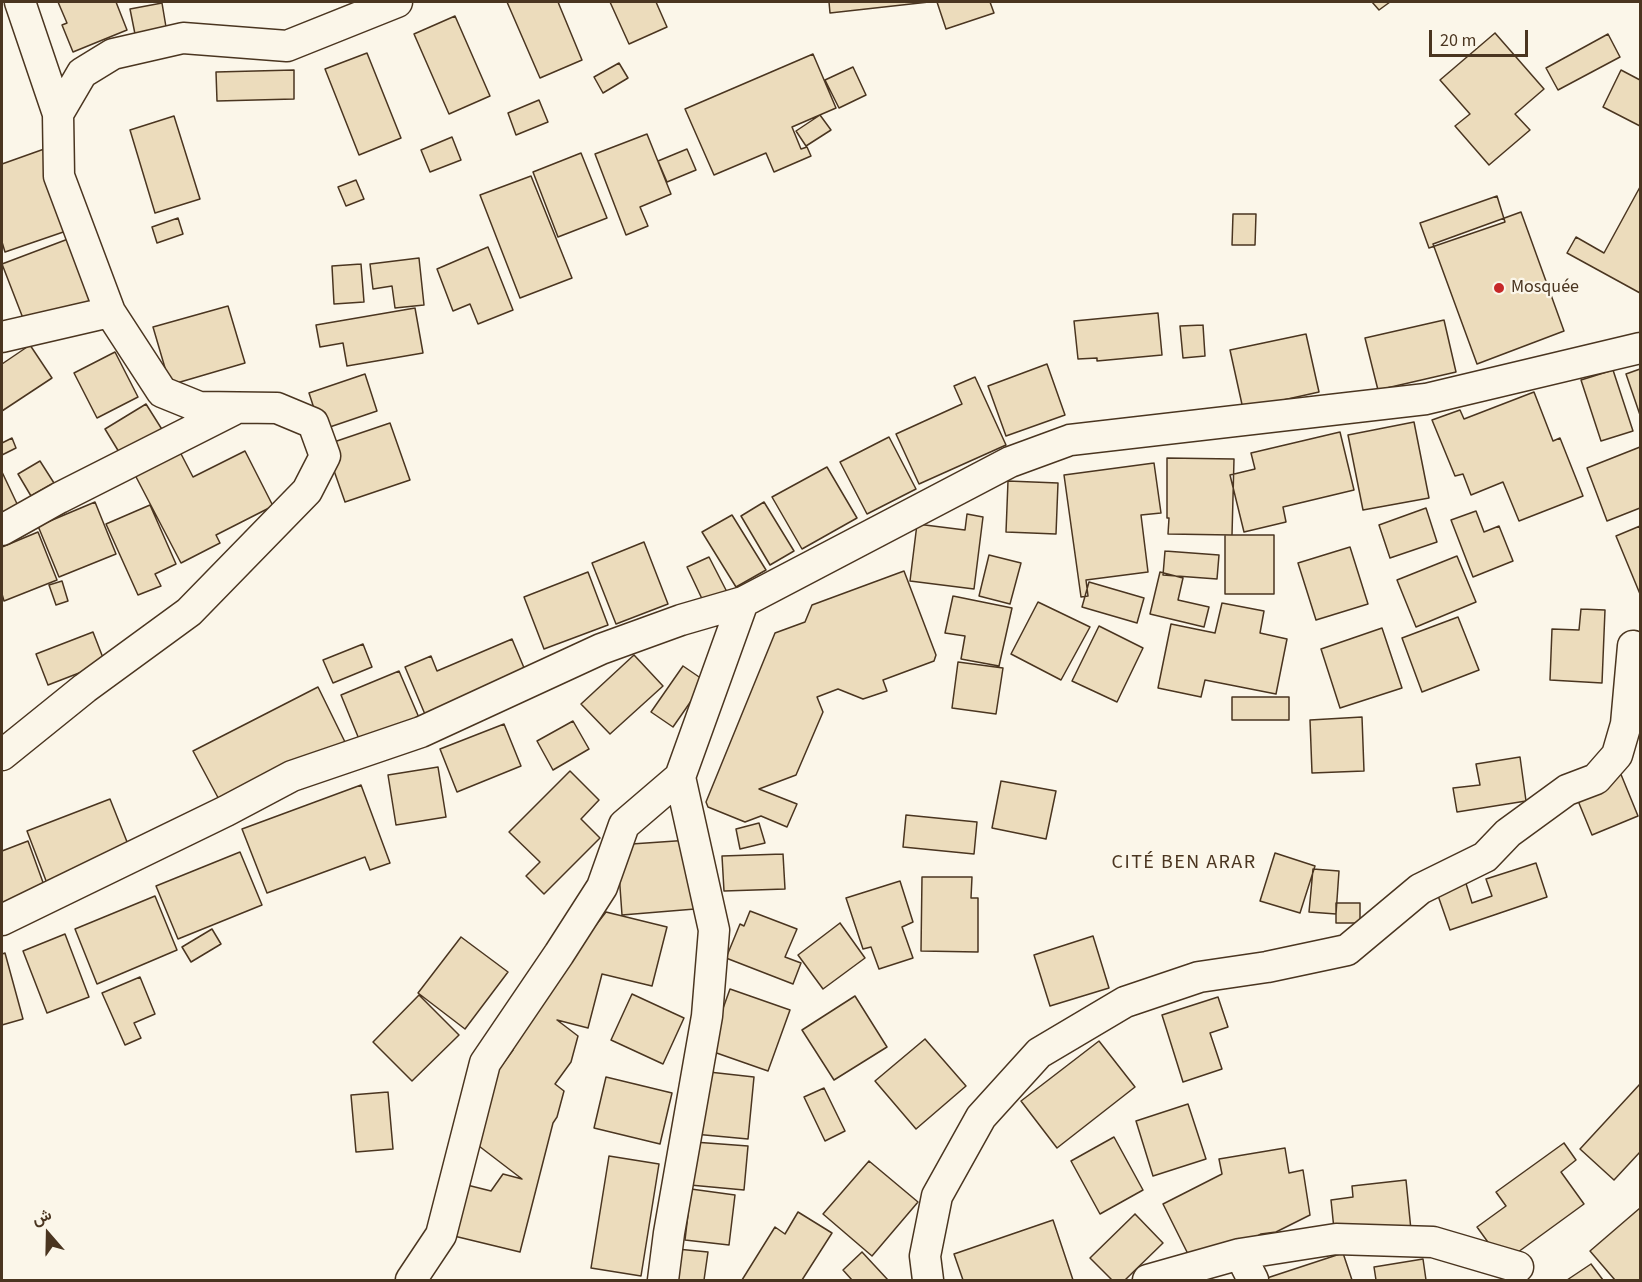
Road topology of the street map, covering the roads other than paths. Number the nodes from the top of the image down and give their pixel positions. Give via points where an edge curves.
1 (20, 2) edge
2 (397, 2) edge
3 (58, 114) junction
4 (110, 312) junction
5 (8, 339) edge
6 (1641, 348) edge
7 (239, 408) junction
8 (2, 530) edge
9 (743, 602) junction
10 (1633, 646) dead end
11 (2, 755) edge
12 (680, 777) junction
13 (2, 920) edge
14 (1240, 1254) junction
15 (1518, 1267) dead end
16 (411, 1281) edge
17 (663, 1281) edge
18 (928, 1281) edge
19 (1148, 1281) edge
20 (1253, 1281) edge

1 - 3 street
2 - 3 street via 287,46 183,38 113,54 82,73
3 - 4 street via 59,176
4 - 5 street
4 - 7 street via 162,392 199,408
6 - 9 street via 1426,399 1070,440 1010,462
7 - 8 street
7 - 11 street via 277,408 313,423 325,456 307,491 189,612
9 - 12 street
9 - 13 street via 601,649 421,732 292,776
10 - 18 street via 1626,724 1617,755 1596,779 1567,790 1508,833 1485,857 1420,889 1347,950 1199,977 1125,1002 1039,1053 981,1117 937,1196 926,1256
12 - 16 street via 624,825 602,887 485,1063 441,1235
12 - 17 street via 714,930 707,1016
14 - 15 street via 1336,1239 1433,1242
14 - 19 street
14 - 20 street

